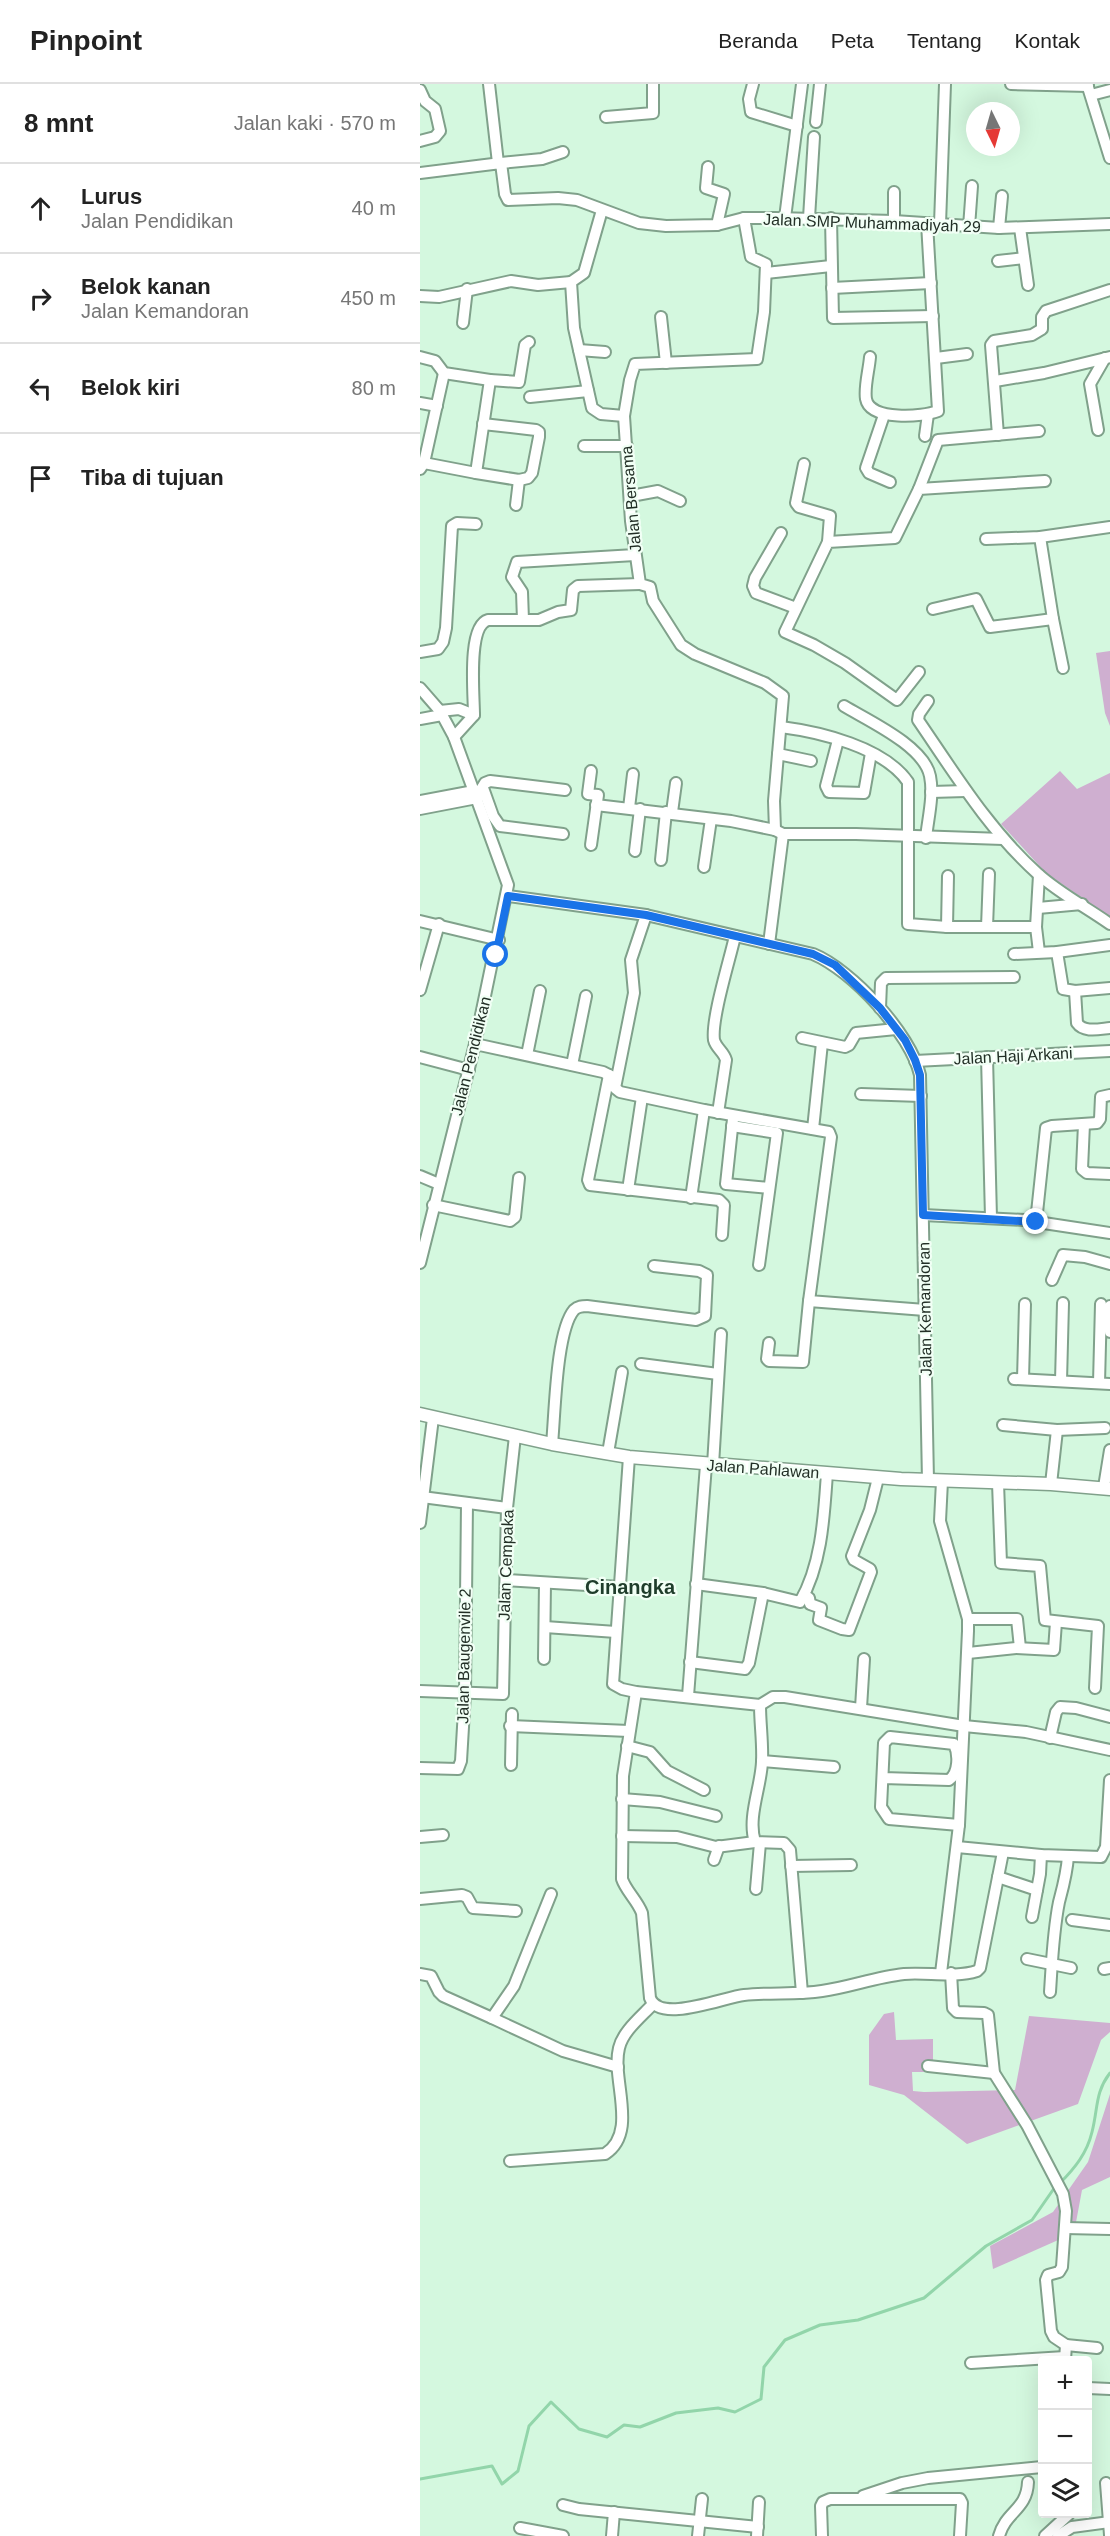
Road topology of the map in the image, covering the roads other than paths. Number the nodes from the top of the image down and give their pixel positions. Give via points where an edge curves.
1 (489, 84) edge
2 (653, 84) edge
3 (753, 84) edge
4 (802, 84) edge
5 (820, 84) edge
6 (945, 84) edge
7 (1011, 84) edge
8 (1089, 89) edge
9 (420, 90) edge
10 (1110, 90) edge
11 (606, 117) dead end
12 (816, 122) dead end
13 (797, 126) junction
14 (814, 137) dead end
15 (420, 141) edge
16 (563, 152) dead end
17 (1110, 157) edge
18 (499, 163) junction
19 (708, 167) dead end
20 (420, 173) edge
21 (972, 186) dead end
22 (894, 192) dead end
23 (1002, 196) dead end
24 (602, 210) junction
25 (744, 218) junction
26 (785, 218) junction
27 (809, 218) junction
28 (831, 218) junction
29 (894, 221) junction
30 (927, 223) junction
31 (940, 224) junction
32 (1110, 224) edge
33 (717, 225) junction
34 (969, 227) junction
35 (999, 228) junction
36 (1020, 228) junction
37 (1024, 258) junction
38 (998, 261) dead end
39 (831, 266) junction
40 (766, 273) junction
41 (571, 282) junction
42 (931, 283) junction
43 (1028, 285) dead end
44 (832, 288) junction
45 (467, 289) junction
46 (1110, 290) edge
47 (420, 296) edge
48 (933, 316) junction
49 (661, 317) dead end
50 (463, 323) dead end
51 (529, 342) dead end
52 (579, 350) junction
53 (605, 352) dead end
54 (967, 354) dead end
55 (420, 357) edge
56 (870, 357) dead end
57 (1107, 357) edge
58 (936, 358) junction
59 (666, 363) junction
60 (444, 373) junction
61 (490, 380) junction
62 (995, 381) junction
63 (588, 391) junction
64 (530, 397) dead end
65 (420, 403) edge
66 (437, 406) junction
67 (928, 414) junction
68 (884, 415) junction
69 (624, 416) junction
70 (483, 424) junction
71 (1098, 430) dead end
72 (1039, 431) dead end
73 (998, 435) junction
74 (925, 436) dead end
75 (584, 446) dead end
76 (627, 446) junction
77 (804, 464) dead end
78 (422, 466) edge
79 (476, 473) junction
80 (519, 480) junction
81 (1045, 481) dead end
82 (890, 482) dead end
83 (919, 489) junction
84 (631, 496) junction
85 (680, 501) dead end
86 (516, 505) dead end
87 (476, 524) dead end
88 (1110, 527) edge
89 (781, 533) dead end
90 (1040, 537) junction
91 (986, 539) dead end
92 (828, 542) junction
93 (635, 555) junction
94 (640, 584) junction
95 (796, 608) junction
96 (933, 609) dead end
97 (523, 620) junction
98 (1053, 620) junction
99 (420, 652) edge
100 (1063, 668) dead end
101 (919, 672) dead end
102 (420, 688) edge
103 (928, 701) dead end
104 (844, 706) dead end
105 (441, 713) junction
106 (474, 715) junction
107 (420, 719) edge
108 (781, 727) junction
109 (924, 730) junction
110 (838, 740) junction
111 (907, 743) junction
112 (454, 745) junction
113 (871, 753) junction
114 (778, 754) junction
115 (811, 761) dead end
116 (591, 771) dead end
117 (633, 774) dead end
118 (676, 783) dead end
119 (565, 790) dead end
120 (966, 791) junction
121 (932, 792) junction
122 (478, 793) junction
123 (420, 801) edge
124 (596, 804) junction
125 (420, 809) edge
126 (635, 809) junction
127 (669, 812) junction
128 (711, 819) junction
129 (779, 832) junction
130 (563, 834) dead end
131 (907, 835) junction
132 (926, 837) junction
133 (1003, 839) junction
134 (591, 845) dead end
135 (635, 851) dead end
136 (660, 860) dead end
137 (704, 867) dead end
138 (989, 874) dead end
139 (1039, 875) junction
140 (948, 876) dead end
141 (508, 896) junction
142 (1082, 904) junction
143 (1038, 908) junction
144 (646, 915) junction
145 (420, 921) edge
146 (439, 924) junction
147 (1110, 924) edge
148 (946, 927) junction
149 (987, 927) junction
150 (1036, 927) junction
151 (735, 936) junction
152 (499, 940) junction
153 (769, 944) junction
154 (1110, 945) edge
155 (1039, 952) junction
156 (1057, 952) junction
157 (1014, 954) dead end
158 (422, 976) edge
159 (1014, 977) dead end
160 (1110, 988) edge
161 (420, 990) edge
162 (540, 991) dead end
163 (1075, 991) junction
164 (586, 996) dead end
165 (880, 1008) junction
166 (896, 1029) junction
167 (1110, 1029) edge
168 (802, 1038) dead end
169 (822, 1043) junction
170 (475, 1044) junction
171 (1110, 1051) edge
172 (527, 1055) junction
173 (420, 1057) edge
174 (987, 1057) junction
175 (915, 1060) junction
176 (572, 1065) junction
177 (468, 1070) junction
178 (612, 1077) junction
179 (861, 1094) dead end
180 (1110, 1095) edge
181 (921, 1096) junction
182 (642, 1097) junction
183 (704, 1110) junction
184 (718, 1113) junction
185 (733, 1121) junction
186 (1084, 1124) junction
187 (813, 1129) junction
188 (1110, 1174) edge
189 (420, 1176) edge
190 (519, 1178) dead end
191 (440, 1184) junction
192 (769, 1188) junction
193 (628, 1190) junction
194 (691, 1198) junction
195 (433, 1205) junction
196 (923, 1215) junction
197 (991, 1218) junction
198 (1036, 1222) junction
199 (1110, 1233) edge
200 (722, 1234) dead end
201 (421, 1250) edge
202 (420, 1263) edge
203 (1110, 1264) edge
204 (759, 1265) dead end
205 (654, 1266) dead end
206 (1052, 1280) dead end
207 (809, 1301) junction
208 (1063, 1303) dead end
209 (1025, 1304) dead end
210 (1105, 1305) edge
211 (925, 1310) junction
212 (1110, 1332) edge
213 (721, 1334) dead end
214 (769, 1343) dead end
215 (641, 1364) dead end
216 (622, 1372) dead end
217 (718, 1374) junction
218 (1061, 1381) junction
219 (1105, 1383) edge
220 (420, 1414) edge
221 (433, 1418) junction
222 (1003, 1425) dead end
223 (1106, 1428) dead end
224 (1057, 1430) junction
225 (515, 1436) junction
226 (552, 1444) junction
227 (1110, 1450) edge
228 (608, 1454) junction
229 (630, 1457) junction
230 (710, 1465) junction
231 (827, 1473) junction
232 (878, 1478) junction
233 (928, 1480) junction
234 (942, 1481) junction
235 (998, 1483) junction
236 (1051, 1484) junction
237 (1107, 1488) edge
238 (422, 1497) junction
239 (467, 1503) junction
240 (507, 1508) junction
241 (420, 1523) edge
242 (506, 1580) junction
243 (545, 1583) junction
244 (696, 1584) junction
245 (620, 1587) junction
246 (763, 1593) junction
247 (804, 1595) junction
248 (968, 1619) junction
249 (1056, 1622) junction
250 (545, 1627) junction
251 (616, 1632) junction
252 (1020, 1648) junction
253 (968, 1653) junction
254 (544, 1659) dead end
255 (864, 1659) dead end
256 (690, 1662) junction
257 (1095, 1688) dead end
258 (420, 1691) edge
259 (636, 1692) junction
260 (465, 1694) junction
261 (688, 1696) junction
262 (760, 1704) junction
263 (861, 1708) junction
264 (1110, 1717) edge
265 (964, 1726) junction
266 (629, 1731) junction
267 (1050, 1738) junction
268 (627, 1746) junction
269 (1110, 1750) edge
270 (762, 1761) junction
271 (511, 1765) dead end
272 (834, 1767) dead end
273 (420, 1768) edge
274 (883, 1778) junction
275 (1110, 1780) edge
276 (704, 1790) dead end
277 (622, 1799) junction
278 (1109, 1805) edge
279 (716, 1816) dead end
280 (959, 1826) junction
281 (443, 1835) dead end
282 (622, 1836) junction
283 (420, 1837) edge
284 (758, 1843) junction
285 (719, 1846) junction
286 (957, 1847) junction
287 (1003, 1852) junction
288 (1041, 1856) junction
289 (1068, 1856) junction
290 (714, 1860) dead end
291 (791, 1866) junction
292 (851, 1866) dead end
293 (998, 1877) junction
294 (756, 1889) dead end
295 (1037, 1890) junction
296 (551, 1894) dead end
297 (420, 1899) edge
298 (516, 1911) dead end
299 (1032, 1917) dead end
300 (1072, 1920) dead end
301 (1110, 1925) edge
302 (1027, 1959) dead end
303 (1052, 1964) junction
304 (1071, 1968) dead end
305 (946, 1973) junction
306 (420, 1974) edge
307 (1050, 1992) dead end
308 (802, 1993) junction
309 (653, 2004) junction
310 (492, 2018) junction
311 (928, 2066) dead end
312 (618, 2067) junction
313 (994, 2073) junction
314 (510, 2161) dead end
315 (1065, 2228) junction
316 (1110, 2229) edge
317 (1066, 2345) junction
318 (1097, 2348) dead end
319 (1065, 2356) edge
320 (1038, 2360) edge
321 (971, 2363) dead end
322 (1092, 2388) edge
323 (1110, 2389) edge
324 (1038, 2467) edge
325 (1028, 2482) dead end
326 (1106, 2483) dead end
327 (702, 2499) dead end
328 (852, 2499) junction
329 (759, 2502) dead end
330 (563, 2505) dead end
331 (614, 2512) junction
332 (1065, 2518) edge
333 (698, 2520) junction
334 (1110, 2522) edge
335 (520, 2528) dead end
336 (1072, 2531) edge
337 (758, 2532) edge
338 (1110, 2535) edge
339 (563, 2536) edge
340 (612, 2536) edge
341 (698, 2536) edge
342 (822, 2536) edge
343 (960, 2536) edge
344 (999, 2536) edge
345 (1045, 2536) edge
346 (1058, 2536) edge

1 - 18 street
2 - 11 street via 653,113
3 - 13 street via 751,112
4 - 13 street
5 - 12 street
6 - 31 street
7 - 8 street
8 - 10 street
8 - 17 street
9 - 15 street via 424,100 435,109 440,134
13 - 26 street
14 - 27 street
16 - 18 street via 542,159
18 - 20 street
18 - 24 street, Jalan SMP Muhammadiyah 29 via 508,200 568,198
19 - 33 street via 706,188 724,194
21 - 34 street
22 - 29 street
23 - 35 street
24 - 33 street, Jalan SMP Muhammadiyah 29 via 639,223
24 - 41 street via 584,273
25 - 26 street, Jalan SMP Muhammadiyah 29
25 - 33 street, Jalan SMP Muhammadiyah 29
25 - 40 street via 749,253 752,259 765,262
26 - 27 street, Jalan SMP Muhammadiyah 29
27 - 28 street, Jalan SMP Muhammadiyah 29
28 - 29 street, Jalan SMP Muhammadiyah 29
28 - 39 street
29 - 30 street, Jalan SMP Muhammadiyah 29
30 - 31 street, Jalan SMP Muhammadiyah 29
30 - 42 street
31 - 34 street, Jalan SMP Muhammadiyah 29
32 - 36 street, Jalan SMP Muhammadiyah 29
34 - 35 street, Jalan SMP Muhammadiyah 29
35 - 36 street, Jalan SMP Muhammadiyah 29
36 - 37 street
37 - 38 street
37 - 43 street
39 - 40 street
39 - 44 street
40 - 59 street, Jalan Bersama via 756,359
41 - 45 street via 537,285 511,281
41 - 52 street
42 - 44 street
42 - 48 street
44 - 48 street via 832,316 836,320
45 - 47 street via 433,298
45 - 50 street
46 - 62 street via 1046,311 1042,329 1032,335 994,341 991,345
48 - 58 street
49 - 59 street
51 - 61 street via 525,345 519,382
52 - 53 street
52 - 63 street
54 - 58 street
55 - 60 street via 435,361
56 - 68 street via 867,403
57 - 62 street
57 - 71 street via 1089,384
58 - 67 street via 939,408
59 - 69 street, Jalan Bersama via 635,364
60 - 61 street
60 - 66 street
61 - 70 street
62 - 73 street
63 - 64 street
63 - 69 street via 595,412
65 - 66 street
66 - 78 street
67 - 68 street
67 - 74 street
68 - 82 street via 866,468
69 - 76 street, Jalan Bersama
70 - 79 street
70 - 80 street via 539,432 532,473
72 - 73 street
73 - 83 street via 938,440
75 - 76 street
76 - 84 street, Jalan Bersama
77 - 92 street via 796,503 830,516
78 - 79 street
79 - 80 street
80 - 86 street
81 - 83 street
83 - 92 street via 895,538
84 - 85 street via 658,491
84 - 93 street, Jalan Bersama
87 - 99 street via 452,526 446,628 438,649
88 - 90 street
89 - 95 street via 753,586 756,593
90 - 91 street
90 - 98 street
92 - 95 street
93 - 94 street, Jalan Bersama
93 - 97 street via 517,562 512,577 522,592
94 - 97 street via 578,586 573,590 571,610 540,620
94 - 108 street, Jalan Bersama via 650,587 654,601 681,645 765,683 783,696
95 - 101 street via 785,632 845,663 897,700
96 - 98 street via 976,599 990,627
97 - 106 street via 480,624 474,647
98 - 100 street
102 - 105 street, Jalan Pendidikan
103 - 109 street via 918,717
104 - 111 street
105 - 106 street via 459,709
105 - 107 street
105 - 112 street, Jalan Pendidikan
106 - 112 street
108 - 110 street
108 - 114 street, Jalan Bersama
109 - 111 street
109 - 120 street
110 - 113 street
110 - 113 street via 827,791 863,798
111 - 121 street via 928,770
112 - 122 street, Jalan Pendidikan
113 - 131 street via 908,782
114 - 115 street
114 - 129 street, Jalan Bersama via 774,801
116 - 124 street via 588,794 598,795
117 - 126 street
118 - 127 street
119 - 122 street via 490,781
120 - 121 street
120 - 133 street
121 - 132 street
122 - 123 street
122 - 125 street
122 - 130 street via 500,826
122 - 141 street, Jalan Pendidikan via 505,873
124 - 126 street
124 - 134 street
126 - 127 street
126 - 135 street
127 - 128 street
127 - 136 street
128 - 129 street
128 - 137 street
129 - 131 street
129 - 153 street, Jalan Bersama
131 - 132 street
131 - 148 street via 907,921 911,926
132 - 133 street
133 - 139 street
138 - 149 street
139 - 142 street
139 - 143 street
140 - 148 street
141 - 144 street, Jalan Kemandoran
141 - 152 street, Jalan Pendidikan
142 - 143 street
142 - 147 street
143 - 150 street
144 - 151 street, Jalan Kemandoran
144 - 178 street via 631,960 634,993
145 - 146 street
146 - 152 street
146 - 158 street
148 - 149 street
149 - 150 street
150 - 155 street
151 - 153 street, Jalan Kemandoran
151 - 184 street via 714,1027 716,1046 726,1060
152 - 170 street, Jalan Pendidikan
153 - 165 street, Jalan Kemandoran via 826,959
154 - 156 street
155 - 156 street
155 - 157 street
156 - 163 street via 1062,987
158 - 161 street
159 - 165 street via 886,978 881,983
160 - 163 street
162 - 172 street
163 - 167 street via 1080,1027
164 - 176 street
165 - 166 street, Jalan Kemandoran
166 - 169 street via 856,1033 847,1047
166 - 175 street, Jalan Kemandoran
168 - 169 street
169 - 187 street
170 - 172 street
170 - 177 street, Jalan Pendidikan
171 - 174 street, Jalan Haji Arkani
172 - 176 street
173 - 177 street
174 - 175 street, Jalan Haji Arkani
174 - 197 street
175 - 181 street, Jalan Kemandoran
176 - 178 street
177 - 191 street, Jalan Pendidikan
178 - 182 street via 616,1089
178 - 193 street via 588,1180 590,1185
179 - 181 street
180 - 186 street via 1101,1097 1097,1123
181 - 196 street, Jalan Kemandoran
182 - 183 street
182 - 193 street
183 - 184 street
183 - 194 street
184 - 185 street
185 - 187 street
185 - 192 street via 777,1132
185 - 192 street via 726,1184
186 - 188 street via 1082,1169 1087,1173
186 - 198 street via 1046,1128
187 - 207 street via 829,1132 831,1137
189 - 191 street
190 - 195 street via 515,1217 510,1221
191 - 195 street, Jalan Pendidikan
192 - 204 street
193 - 194 street
194 - 200 street via 719,1200 724,1205
195 - 201 street, Jalan Pendidikan
196 - 197 street
196 - 211 street, Jalan Kemandoran
197 - 198 street
198 - 199 street
201 - 202 street, Jalan Pendidikan
203 - 206 street via 1063,1255
205 - 226 street via 707,1275 705,1316 696,1320 587,1306 573,1311 563,1337
207 - 211 street
207 - 214 street via 803,1362 768,1360
208 - 218 street
209 - 218 street via 1018,1379
210 - 212 street
210 - 219 street
211 - 233 street, Jalan Kemandoran
213 - 217 street
215 - 217 street
216 - 228 street
217 - 230 street
218 - 219 street
220 - 221 street, Jalan Pahlawan
221 - 225 street, Jalan Pahlawan
221 - 238 street
222 - 224 street
223 - 224 street
224 - 236 street
225 - 226 street, Jalan Pahlawan
225 - 240 street, Jalan Cempaka
226 - 228 street, Jalan Pahlawan
227 - 237 street
228 - 229 street, Jalan Pahlawan
229 - 230 street, Jalan Pahlawan
229 - 245 street
230 - 231 street, Jalan Pahlawan
230 - 244 street
231 - 232 street, Jalan Pahlawan
231 - 247 street via 818,1555
232 - 233 street, Jalan Pahlawan
232 - 247 street via 852,1556 871,1572 849,1630 819,1620 820,1608 810,1604
233 - 234 street, Jalan Pahlawan
234 - 235 street, Jalan Pahlawan
234 - 248 street via 940,1521
235 - 236 street, Jalan Pahlawan
235 - 249 street via 1001,1563 1040,1566 1043,1618
236 - 237 street, Jalan Pahlawan
238 - 239 street
238 - 241 street
239 - 240 street
239 - 260 street, Jalan Baugenvile 2
240 - 242 street, Jalan Cempaka
242 - 243 street
242 - 260 street, Jalan Cempaka via 503,1694
243 - 245 street
243 - 250 street
244 - 246 street
244 - 256 street
245 - 251 street
246 - 247 street via 797,1603
246 - 256 street via 749,1667
248 - 252 street via 1017,1619
248 - 253 street
249 - 252 street via 1054,1650
249 - 257 street via 1098,1626
250 - 251 street
250 - 254 street
251 - 259 street via 613,1684
252 - 253 street
253 - 265 street
255 - 263 street
256 - 261 street
258 - 260 street
259 - 261 street
259 - 266 street
260 - 273 street, Jalan Baugenvile 2 via 458,1769
261 - 262 street
262 - 263 street via 773,1697 785,1697
262 - 270 street
263 - 265 street
264 - 267 street via 1060,1707
265 - 267 street
265 - 280 street
266 - 268 street
266 - 271 street via 511,1720
267 - 269 street
268 - 276 street via 650,1752 667,1771
268 - 277 street
270 - 272 street
270 - 284 street via 754,1817
274 - 274 street via 949,1780 956,1772 956,1746 890,1737 884,1743
274 - 280 street via 881,1807 889,1819
275 - 278 street
277 - 279 street via 660,1802
277 - 282 street
278 - 289 street via 1104,1854
280 - 286 street
281 - 283 street
282 - 285 street via 677,1837
282 - 309 street via 622,1879 642,1913
284 - 285 street
284 - 291 street via 787,1845
284 - 294 street
285 - 290 street
286 - 287 street
286 - 305 street
287 - 288 street
287 - 293 street
288 - 289 street
288 - 295 street
289 - 303 street
291 - 292 street
291 - 308 street
293 - 295 street
293 - 305 street via 980,1968 974,1972
295 - 299 street
296 - 310 street via 514,1986
297 - 298 street via 462,1895 473,1908
300 - 301 street
302 - 303 street
303 - 304 street
303 - 307 street
305 - 308 street via 895,1975
305 - 313 street via 955,2010 984,2013 989,2018
306 - 310 street via 431,1976 443,1996
308 - 309 street via 763,1993 665,2010
309 - 312 street via 624,2035 618,2050
310 - 312 street via 563,2051
311 - 313 street
312 - 314 street via 621,2127 613,2149 605,2154
313 - 315 street via 1060,2189 1065,2201
315 - 316 street
315 - 317 street via 1062,2267 1046,2280 1052,2334
317 - 318 street
317 - 319 street
320 - 321 street
322 - 323 street
324 - 328 street via 928,2478
325 - 344 street via 1027,2496 1007,2519
326 - 334 street
327 - 333 street
328 - 342 street via 824,2502
328 - 343 street via 960,2499
329 - 337 street
330 - 331 street
331 - 333 street
331 - 340 street
332 - 345 street
333 - 337 street
333 - 341 street
334 - 336 street
334 - 338 street
335 - 339 street
336 - 346 street

